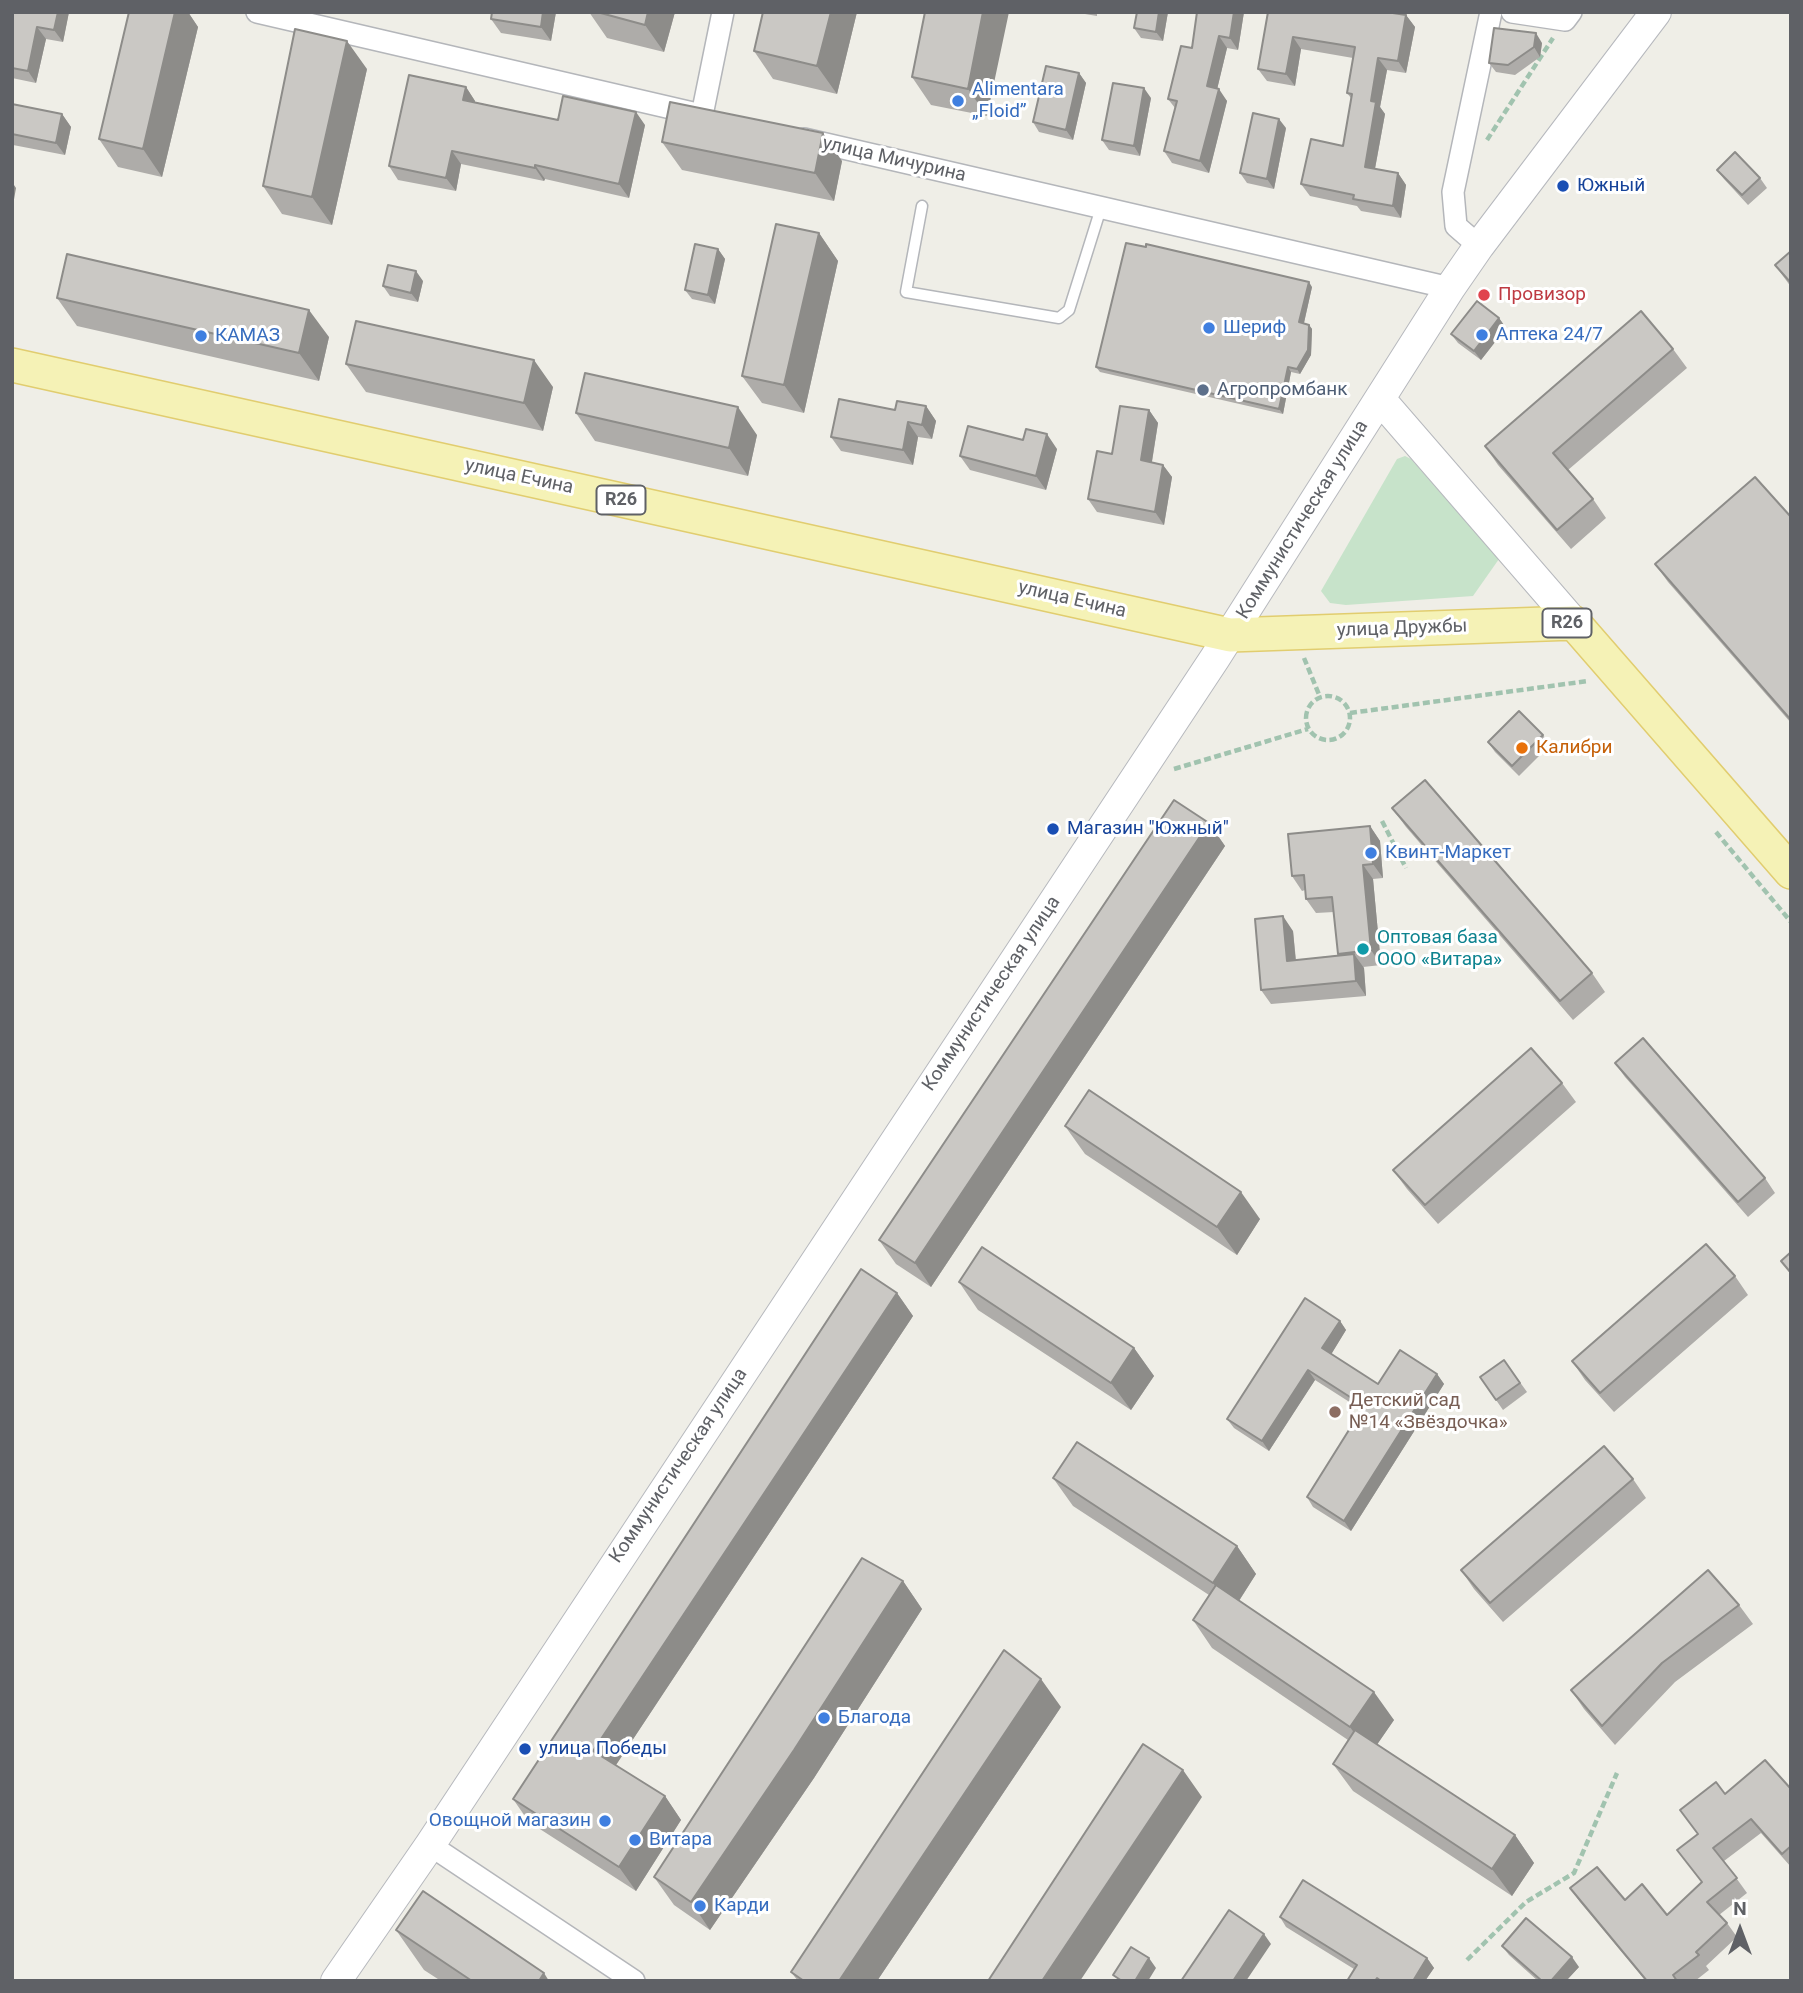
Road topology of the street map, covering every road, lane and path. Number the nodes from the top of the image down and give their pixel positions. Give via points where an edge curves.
1 (257, 12) edge
2 (723, 12) edge
3 (1491, 12) edge
4 (1511, 12) edge
5 (1656, 12) edge
6 (1568, 16) edge
7 (702, 115) junction
8 (728, 121) edge
9 (781, 134) edge
10 (1483, 146) dead end
11 (922, 206) dead end
12 (1101, 208) junction
13 (1479, 246) junction
14 (1450, 288) junction
15 (12, 365) edge
16 (1380, 399) junction
17 (1574, 623) junction
18 (1230, 635) junction
19 (1302, 654) dead end
20 (1591, 680) dead end
21 (1320, 697) junction
22 (1350, 713) junction
23 (1308, 729) junction
24 (1174, 769) dead end
25 (1382, 821) dead end
26 (1406, 868) dead end
27 (1791, 872) edge
28 (1617, 1773) dead end
29 (430, 1845) junction
30 (1467, 1960) dead end
31 (336, 1981) edge
32 (634, 1981) edge

1 - 7 street
2 - 7 street
3 - 13 street via 1453,192 1456,226
4 - 6 street
5 - 13 main road, Коммунистическая улица
6 - 10 path
7 - 8 street
9 - 12 street, улица Мичурина
11 - 12 lane via 906,292 1059,318 1069,310
12 - 14 street, улица Мичурина
13 - 14 main road, Коммунистическая улица
14 - 16 main road, Коммунистическая улица
15 - 18 main road, улица Ечина / R26
16 - 17 main road
16 - 18 main road, Коммунистическая улица
17 - 18 main road, улица Дружбы / R26
17 - 27 main road, R26
18 - 29 main road, Коммунистическая улица
19 - 21 path
20 - 22 path
21 - 22 path via 1340,698
21 - 23 path via 1308,707
22 - 23 path via 1348,729 1340,738 1317,738
23 - 24 path
25 - 26 path
28 - 30 path via 1574,1872 1526,1902
29 - 31 main road, Коммунистическая улица
29 - 32 street

